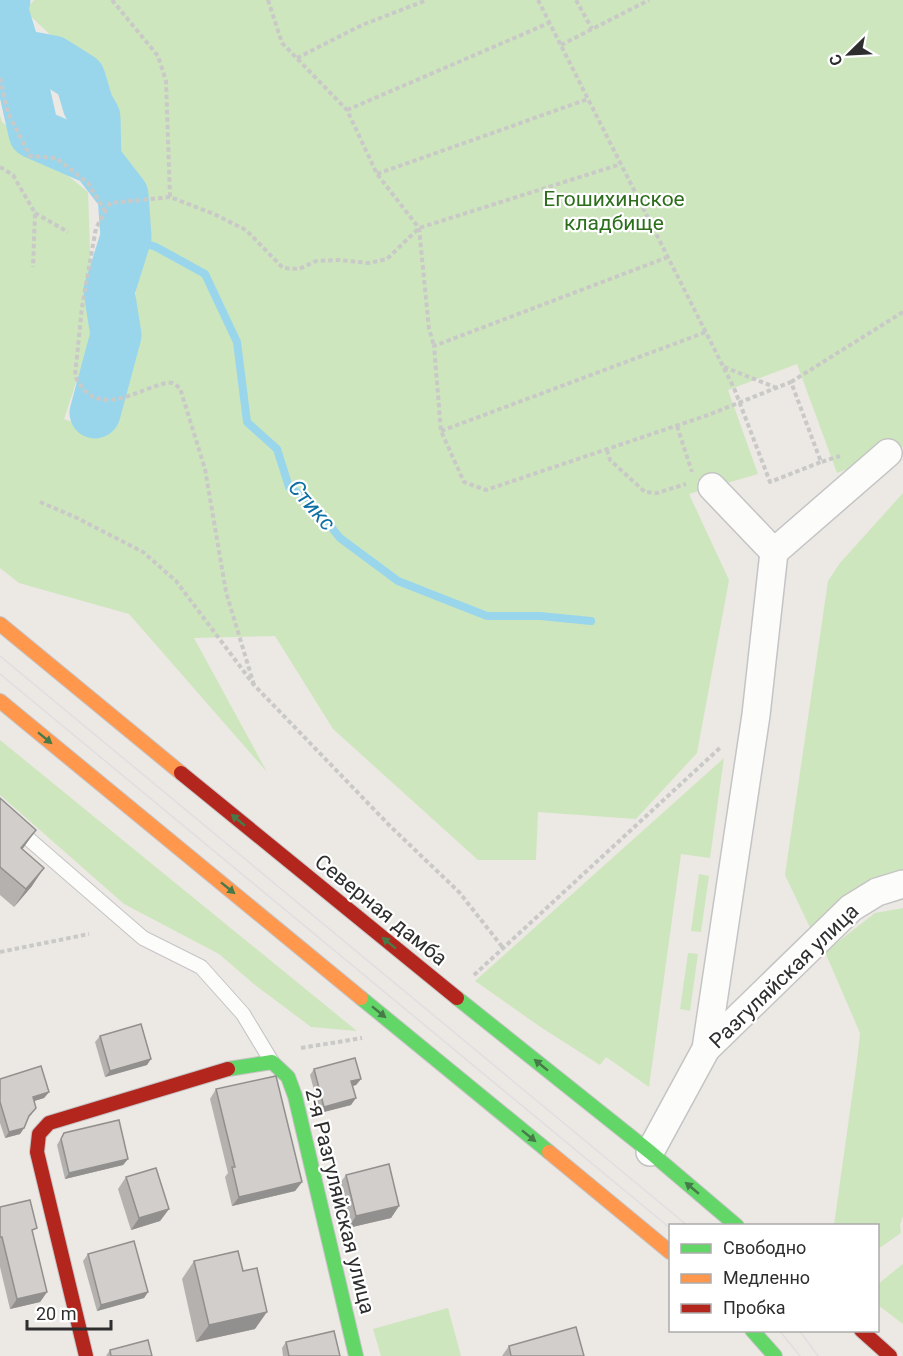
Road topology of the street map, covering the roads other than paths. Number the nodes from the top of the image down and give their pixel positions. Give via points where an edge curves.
1 (888, 453) dead end
2 (712, 487) dead end
3 (774, 552) junction
4 (0, 624) edge
5 (0, 701) edge
6 (9, 823) edge
7 (903, 884) edge
8 (706, 1049) junction
9 (272, 1062) junction
10 (650, 1152) junction
11 (735, 1224) edge
12 (669, 1251) edge
13 (754, 1332) edge
14 (863, 1332) edge
15 (86, 1356) edge
16 (356, 1356) edge
17 (775, 1356) edge
18 (890, 1356) edge

1 - 3 street
2 - 3 street
3 - 8 street via 756,715
10 -> 4 main road, Северная дамба via 342,906
5 -> 12 main road
6 - 9 lane via 143,938 201,967 243,1014
7 - 8 street, Разгуляйская улица via 877,892 851,908
8 - 10 street, Разгуляйская улица
9 - 15 main road via 219,1070 49,1124 39,1134 37,1152
9 - 16 main road, 2-я Разгуляйская улица via 288,1077 295,1096
11 -> 10 main road, Северная дамба
13 - 17 main road
14 - 18 main road

